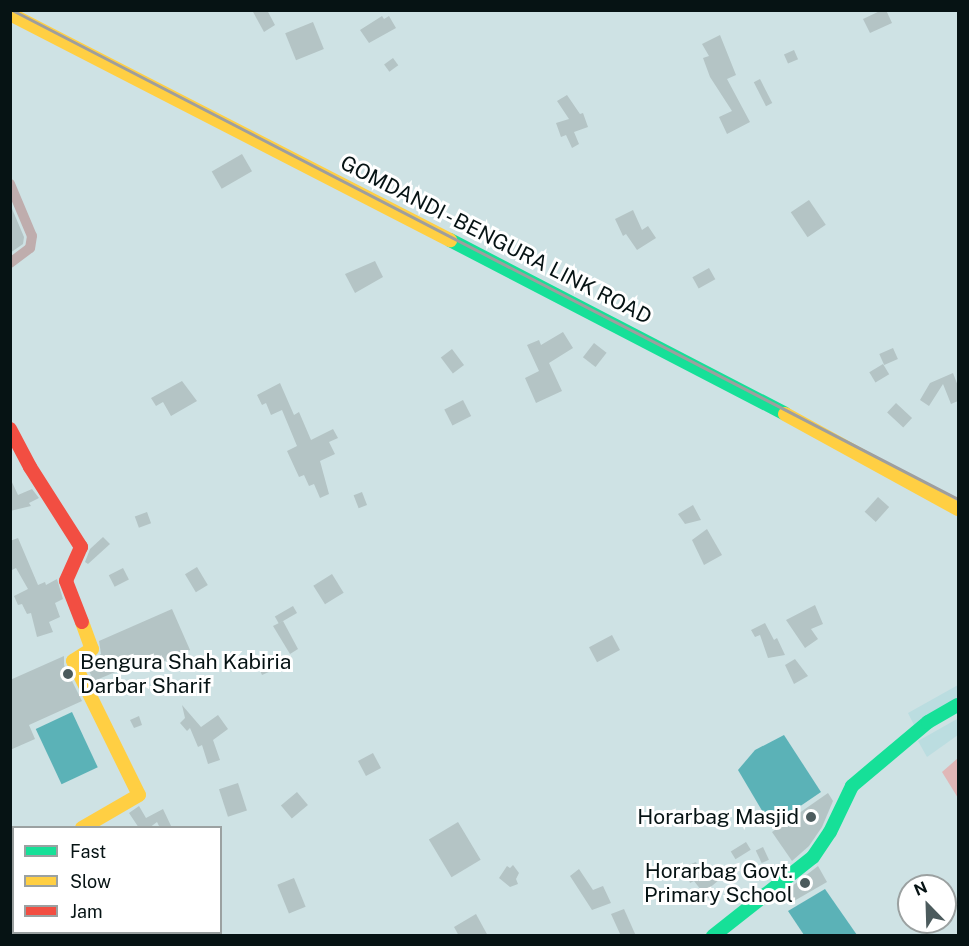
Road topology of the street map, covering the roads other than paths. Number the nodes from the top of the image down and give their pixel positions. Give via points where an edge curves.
1 (10, 14) edge
2 (10, 184) edge
3 (10, 263) edge
4 (10, 429) edge
5 (958, 509) edge
6 (957, 708) edge
7 (85, 826) edge
8 (713, 936) edge

1 - 5 main road, GOMDANDI - BENGURA LINK ROAD via 715,376
2 - 3 street via 32,236 30,248
4 - 7 main road via 81,547 66,581 92,649 73,661 139,795
6 - 8 main road via 928,722 852,786 813,857

